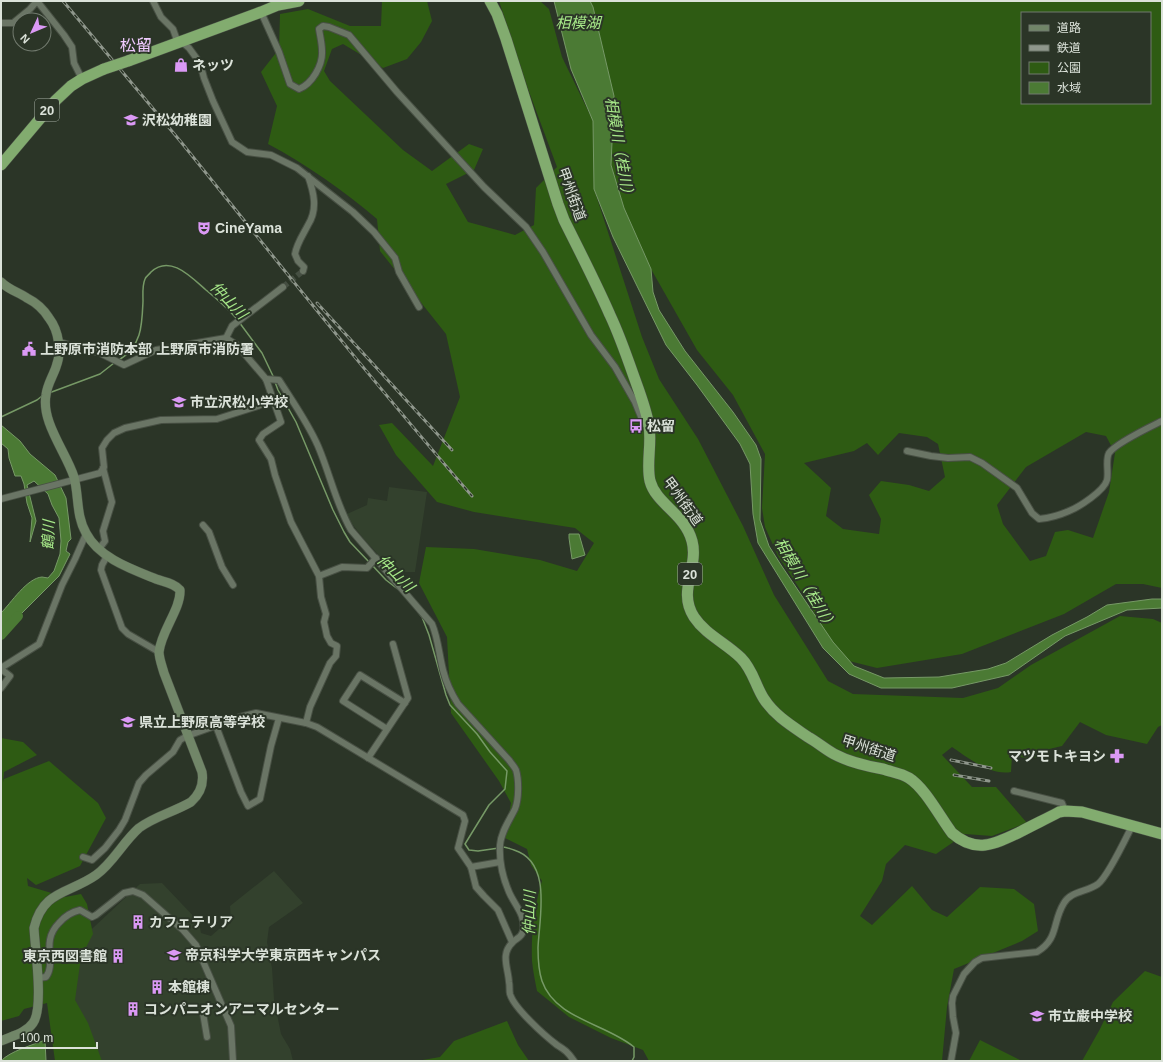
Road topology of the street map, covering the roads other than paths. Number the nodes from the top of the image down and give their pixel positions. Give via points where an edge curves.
1 (37, 1) edge
2 (153, 1) edge
3 (299, 1) edge
4 (490, 1) edge
5 (261, 12) junction
6 (1, 23) edge
7 (180, 43) junction
8 (82, 79) junction
9 (1, 164) edge
10 (307, 175) junction
11 (303, 271) dead end
12 (2, 285) edge
13 (283, 287) tunnel mouth
14 (419, 307) dead end
15 (226, 338) junction
16 (59, 342) junction
17 (266, 379) junction
18 (273, 399) junction
19 (1162, 422) edge
20 (649, 426) junction
21 (907, 451) dead end
22 (103, 468) junction
23 (71, 480) junction
24 (1, 499) edge
25 (203, 525) dead end
26 (86, 534) junction
27 (99, 549) junction
28 (107, 556) junction
29 (376, 558) junction
30 (318, 576) junction
31 (233, 585) dead end
32 (393, 644) dead end
33 (159, 652) junction
34 (1, 668) edge
35 (1, 688) edge
36 (405, 703) junction
37 (279, 718) junction
38 (306, 723) junction
39 (216, 726) junction
40 (387, 729) junction
41 (188, 736) junction
42 (368, 758) junction
43 (1014, 791) dead end
44 (1065, 811) junction
45 (1132, 826) junction
46 (1162, 834) edge
47 (83, 857) dead end
48 (500, 862) junction
49 (471, 867) junction
50 (512, 942) junction
51 (38, 978) junction
52 (203, 1013) dead end
53 (207, 1037) dead end
54 (1, 1041) edge
55 (233, 1061) edge
56 (574, 1061) edge
57 (951, 1061) edge

1 - 6 street via 13,23
1 - 8 street via 72,48 74,63
2 - 7 street via 161,18 172,28
3 - 5 highway, 20
4 - 20 highway, 甲州街道 / 20 via 506,39 558,204 610,313 642,399
5 - 7 highway, 20
5 - 20 street via 290,84 299,89 306,86 318,68 322,52 319,29 323,26 329,27 349,35 479,182 526,227 591,335 615,367 644,424
7 - 8 highway, 20, bridge
7 - 10 street via 189,48 200,63 232,142 251,154 279,158
8 - 9 highway, 20 via 55,101
10 - 11 street via 314,196 313,213 295,254 304,267
10 - 14 street via 374,232 395,258 399,272
12 - 16 street via 29,298 50,318
13 - 15 street via 232,326
15 - 16 street via 156,350 124,365 100,353
15 - 17 street via 237,345
16 - 23 street via 57,365 45,396 45,405
17 - 18 street
17 - 29 street via 279,380 312,431 345,518 356,536
18 - 22 street via 217,419 161,420 124,428 114,433 102,448
18 - 30 street via 281,422 263,434 259,440 271,459 291,522
19 - 21 street via 1112,449 1108,455 1106,482 1091,498 1070,511 1039,519 1032,513 1017,488 970,457 948,458
20 - 44 highway, 甲州街道 / 20 via 650,481 657,495 687,527 693,542 693,558 687,588 693,615 708,632 746,664 762,696 774,712 836,755 908,777 920,788 952,833 966,843 981,846 995,844
22 - 23 street via 100,473
22 - 27 street via 112,502 103,531 105,541
23 - 24 street
23 - 26 street
25 - 31 street via 209,532 222,567
26 - 27 street
26 - 34 street via 62,585 39,644
27 - 28 street
28 - 33 street via 101,570 122,628
28 - 33 street via 180,590
29 - 30 street via 367,568 342,567
29 - 48 street via 432,624 447,683 455,699 516,770 518,791 515,807 505,826 500,844
30 - 38 street via 326,614 324,622 327,636 331,643 337,646 337,651 310,707
32 - 36 street via 408,698
33 - 41 street via 164,673
34 - 35 street via 10,676
36 - 40 street
36 - 40 street via 360,675 343,701
37 - 38 street
37 - 39 street via 256,714
37 - 39 street via 260,799 248,806
38 - 42 street
39 - 41 street
40 - 42 street
41 - 47 street via 180,740 173,752 139,783 125,820 105,848 92,860
41 - 51 street via 202,772 200,790 191,802 139,828 96,875 49,900 36,919 34,928
42 - 49 street via 462,815 465,821 458,848
43 - 44 street via 1062,803
44 - 45 highway, 甲州街道 / 20 via 1082,812
45 - 46 highway, 甲州街道 / 20
45 - 57 street via 1098,884 1071,895 1065,901 1049,943 1044,948 1037,952 982,958 964,974 953,996 956,1034
48 - 49 street
48 - 50 street via 508,891 521,912 523,932
49 - 50 street via 476,887 498,910
50 - 56 street via 505,952 510,982 509,993 519,1009 557,1045 565,1049
51 - 54 street via 37,1017 22,1033
51 - 55 street via 46,977 50,972 49,939 53,929 60,922 70,913 80,910 92,917 124,893 133,890 143,895 196,945 231,1026
52 - 53 street

